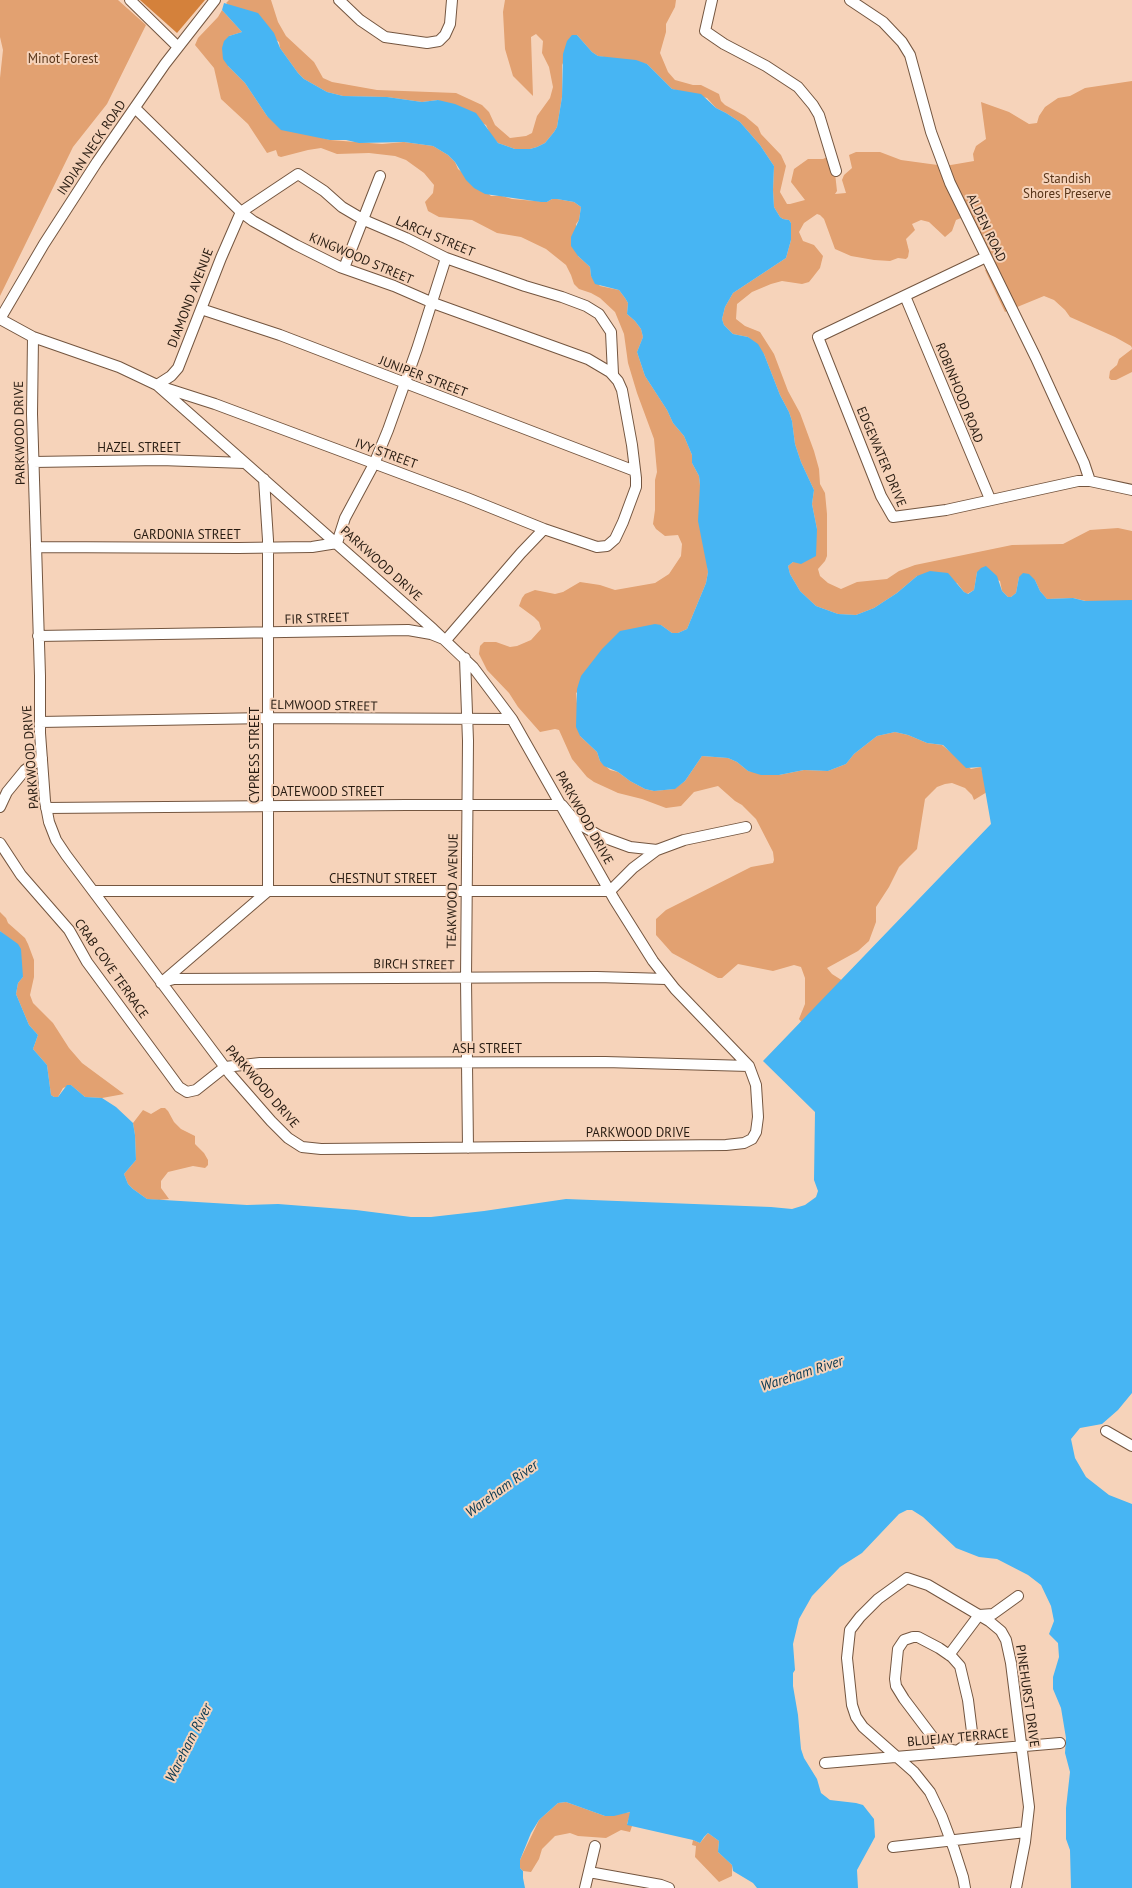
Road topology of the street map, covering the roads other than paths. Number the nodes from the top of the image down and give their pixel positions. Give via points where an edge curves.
1 (130, 0) edge
2 (215, 0) edge
3 (339, 0) edge
4 (452, 0) edge
5 (712, 0) edge
6 (850, 0) edge
7 (178, 47) junction
8 (135, 108) junction
9 (836, 171) dead end
10 (380, 176) dead end
11 (241, 212) junction
12 (364, 220) junction
13 (986, 257) junction
14 (446, 258) junction
15 (344, 268) junction
16 (905, 296) junction
17 (433, 303) junction
18 (201, 309) junction
19 (0, 319) edge
20 (33, 337) junction
21 (613, 374) junction
22 (404, 384) junction
23 (156, 385) junction
24 (34, 462) junction
25 (245, 463) junction
26 (374, 464) junction
27 (635, 471) junction
28 (264, 479) junction
29 (1090, 481) junction
30 (1132, 490) edge
31 (990, 500) junction
32 (544, 529) junction
33 (337, 543) junction
34 (36, 547) junction
35 (268, 548) junction
36 (267, 634) junction
37 (38, 636) junction
38 (446, 640) junction
39 (465, 658) junction
40 (268, 718) junction
41 (512, 719) junction
42 (467, 720) junction
43 (40, 722) junction
44 (42, 758) junction
45 (267, 805) junction
46 (468, 805) junction
47 (562, 805) junction
48 (0, 807) edge
49 (46, 808) junction
50 (746, 827) dead end
51 (0, 843) edge
52 (656, 850) junction
53 (93, 891) junction
54 (268, 891) junction
55 (610, 891) junction
56 (466, 892) junction
57 (466, 979) junction
58 (666, 979) junction
59 (161, 983) junction
60 (468, 1062) junction
61 (749, 1066) junction
62 (225, 1067) junction
63 (468, 1148) junction
64 (1106, 1431) dead end
65 (1132, 1446) edge
66 (1018, 1596) dead end
67 (979, 1615) junction
68 (949, 1655) junction
69 (1060, 1743) dead end
70 (1021, 1745) junction
71 (957, 1751) junction
72 (896, 1757) junction
73 (825, 1763) dead end
74 (1026, 1832) junction
75 (951, 1840) junction
76 (595, 1846) dead end
77 (893, 1847) dead end
78 (589, 1872) junction
79 (585, 1888) edge
80 (669, 1888) edge
81 (965, 1888) edge
82 (1016, 1888) edge

1 - 7 street
2 - 7 street, INDIAN NECK ROAD
3 - 4 street via 360,20 385,37 432,43 442,39 448,29
5 - 9 street via 705,31 798,87 819,115
6 - 13 street, ALDEN ROAD via 883,22 907,51 913,63 931,132 946,173
7 - 8 street, INDIAN NECK ROAD
8 - 11 street, KINGWOOD STREET
8 - 19 street, INDIAN NECK ROAD via 72,200
10 - 12 street
11 - 12 street, LARCH STREET via 298,174
11 - 15 street, KINGWOOD STREET via 296,245
11 - 18 street, DIAMOND AVENUE
12 - 14 street, LARCH STREET
12 - 15 street
13 - 16 street
13 - 29 street, ALDEN ROAD via 1042,372
14 - 17 street
14 - 21 street, LARCH STREET via 562,297 599,314 611,332
15 - 17 street, KINGWOOD STREET
16 - 31 street, ROBINHOOD ROAD
16 - 31 street, EDGEWATER DRIVE via 818,337 881,496 892,517 940,511
17 - 21 street, KINGWOOD STREET via 588,359
17 - 22 street
18 - 22 street, JUNIPER STREET via 280,335
18 - 23 street, DIAMOND AVENUE via 178,368 171,376
19 - 20 street, PARKWOOD DRIVE
20 - 23 street, PARKWOOD DRIVE via 119,367
20 - 24 street, PARKWOOD DRIVE
21 - 27 street via 622,390
22 - 26 street
22 - 27 street, JUNIPER STREET
23 - 25 street, PARKWOOD DRIVE
23 - 26 street, IVY STREET via 215,404
24 - 25 street, HAZEL STREET via 161,460
24 - 34 street, PARKWOOD DRIVE
25 - 28 street, PARKWOOD DRIVE
26 - 32 street, IVY STREET
26 - 33 street via 346,518
27 - 32 street, IVY STREET via 636,487 623,522 615,539 606,546 597,547
28 - 33 street, PARKWOOD DRIVE
28 - 35 street, CYPRESS STREET
29 - 30 street, EDGEWATER DRIVE
29 - 31 street, EDGEWATER DRIVE via 1057,485
32 - 38 street via 511,563
33 - 35 street, GARDONIA STREET via 312,547
33 - 38 street, PARKWOOD DRIVE
34 - 35 street, GARDONIA STREET
34 - 37 street, PARKWOOD DRIVE
35 - 36 street, CYPRESS STREET
36 - 37 street, FIR STREET
36 - 38 street, FIR STREET via 408,630
36 - 40 street, CYPRESS STREET
37 - 43 street, PARKWOOD DRIVE
38 - 39 street, PARKWOOD DRIVE
39 - 41 street, PARKWOOD DRIVE
39 - 42 street, TEAKWOOD AVENUE
40 - 42 street, ELMWOOD STREET
40 - 43 street, ELMWOOD STREET
40 - 45 street, CYPRESS STREET
41 - 42 street, ELMWOOD STREET
41 - 47 street, PARKWOOD DRIVE
42 - 46 street, TEAKWOOD AVENUE
43 - 44 street, PARKWOOD DRIVE
44 - 48 street via 25,770 7,792
44 - 49 street, PARKWOOD DRIVE
45 - 46 street, DATEWOOD STREET
45 - 49 street, DATEWOOD STREET
45 - 54 street, CYPRESS STREET
46 - 47 street, DATEWOOD STREET
46 - 56 street, TEAKWOOD AVENUE
47 - 52 street via 577,823 600,836 630,847
47 - 55 street, PARKWOOD DRIVE
49 - 53 street, PARKWOOD DRIVE via 56,840
50 - 52 street via 684,840
51 - 62 street, CRAB COVE TERRACE via 21,875 69,930 93,970 179,1087 189,1092 194,1091
52 - 55 street
53 - 54 street, CHESTNUT STREET
53 - 59 street, PARKWOOD DRIVE
54 - 56 street, CHESTNUT STREET
54 - 59 street
55 - 56 street, CHESTNUT STREET
55 - 58 street, PARKWOOD DRIVE via 645,950
56 - 57 street, TEAKWOOD AVENUE
57 - 58 street, BIRCH STREET
57 - 59 street, BIRCH STREET via 174,979
57 - 60 street, TEAKWOOD AVENUE
58 - 61 street, PARKWOOD DRIVE
59 - 62 street, PARKWOOD DRIVE
60 - 61 street, ASH STREET
60 - 62 street, ASH STREET via 260,1063
60 - 63 street, TEAKWOOD AVENUE
61 - 63 street, PARKWOOD DRIVE via 756,1085 758,1117 755,1135 744,1143
62 - 63 street, PARKWOOD DRIVE via 271,1121 288,1138 302,1147
64 - 65 street
66 - 67 street via 993,1614
67 - 68 street
67 - 70 street, PINEHURST DRIVE via 998,1627 1006,1640
67 - 72 street, PINEHURST DRIVE via 928,1585 907,1578 878,1599 852,1627 847,1658 855,1713 865,1730
68 - 71 street via 961,1670 968,1700 972,1740
68 - 71 street via 918,1637 906,1639 898,1649 895,1679 904,1699 941,1748
69 - 70 street, BLUEJAY TERRACE
70 - 71 street, BLUEJAY TERRACE
70 - 74 street, PINEHURST DRIVE via 1028,1793
71 - 72 street, BLUEJAY TERRACE
72 - 73 street, BLUEJAY TERRACE
72 - 75 street, PINEHURST DRIVE via 914,1772 930,1792
74 - 75 street
74 - 82 street, PINEHURST DRIVE
75 - 77 street
75 - 81 street, PINEHURST DRIVE
76 - 78 street
78 - 79 street
78 - 80 street

